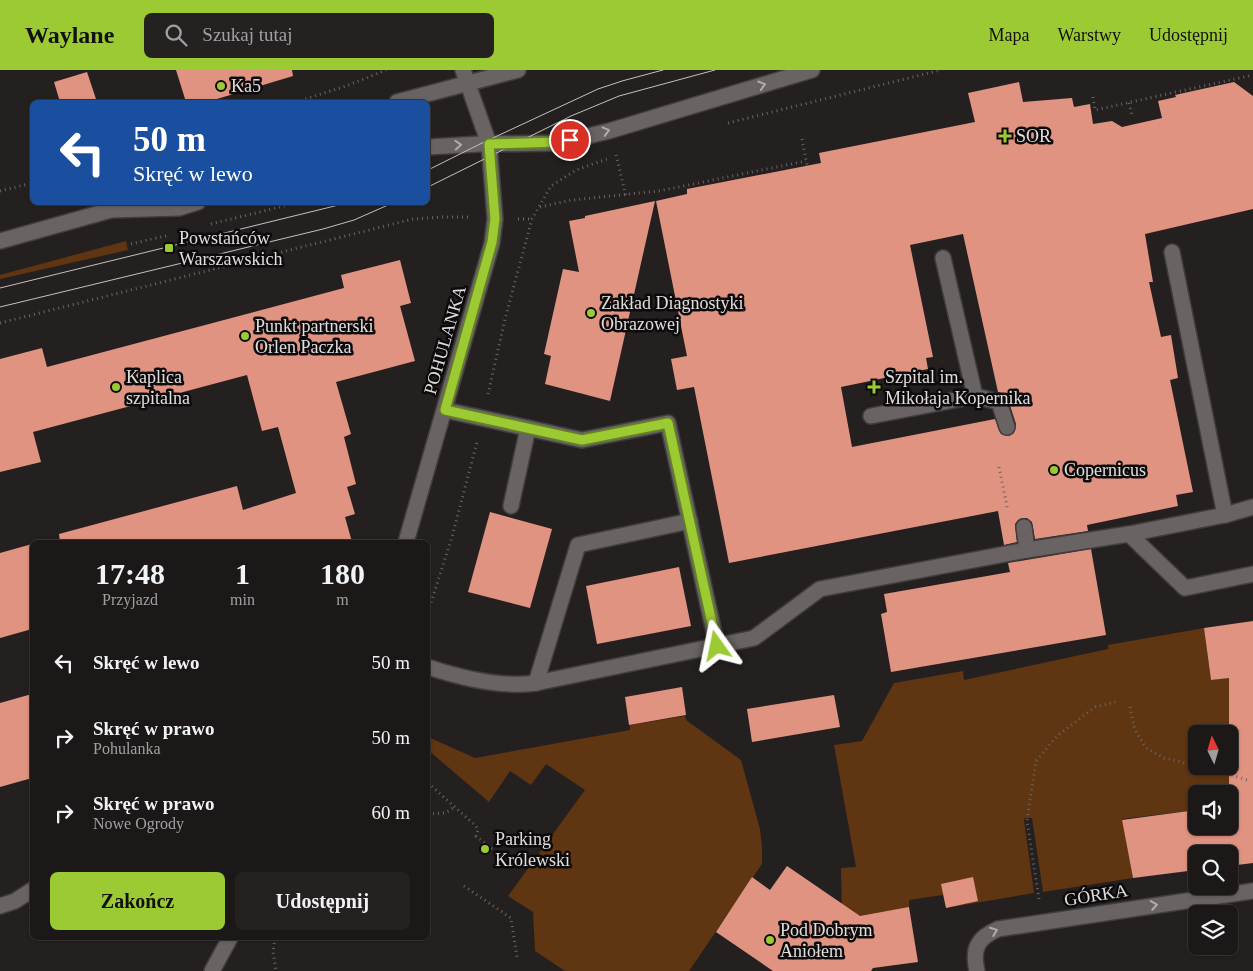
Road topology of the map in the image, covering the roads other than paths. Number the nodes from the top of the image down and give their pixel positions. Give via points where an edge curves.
1 (518, 70) edge
2 (812, 70) edge
3 (465, 77) edge
4 (402, 100) edge
5 (489, 144) junction
6 (430, 147) edge
7 (188, 205) edge
8 (116, 206) edge
9 (0, 241) edge
10 (1172, 252) dead end
11 (943, 258) dead end
12 (975, 396) junction
13 (445, 410) junction
14 (872, 416) dead end
15 (1007, 427) dead end
16 (528, 428) junction
17 (511, 506) dead end
18 (1253, 507) edge
19 (1225, 515) junction
20 (690, 520) junction
21 (1024, 527) dead end
22 (1129, 534) junction
23 (407, 540) edge
24 (1027, 550) junction
25 (1253, 574) edge
26 (717, 646) junction
27 (430, 668) edge
28 (536, 682) junction
29 (30, 891) edge
30 (1253, 891) edge
31 (0, 906) edge
32 (229, 940) edge
33 (215, 970) edge
34 (978, 971) edge

1 - 3 street
5 -> 2 street via 559,142 582,138
3 - 4 street
3 - 5 street
6 -> 5 street
5 - 13 street, POHULANKA via 495,219 492,242
7 - 8 street via 179,208
8 - 9 street
10 - 19 street
11 - 12 street
12 - 14 street
12 - 15 street via 999,402
13 - 16 street
13 - 23 street, POHULANKA
16 - 17 street
16 - 20 street via 582,440 668,423
18 - 19 street
19 - 22 street
20 - 26 street
20 - 28 street via 578,545
21 - 24 street
22 - 24 street
22 - 25 street via 1185,588
24 - 26 street via 820,589 754,638
26 - 28 street
27 - 28 street via 486,682 521,685
29 - 31 street
34 -> 30 street, GÓRKA via 978,942 998,929
32 - 33 street

